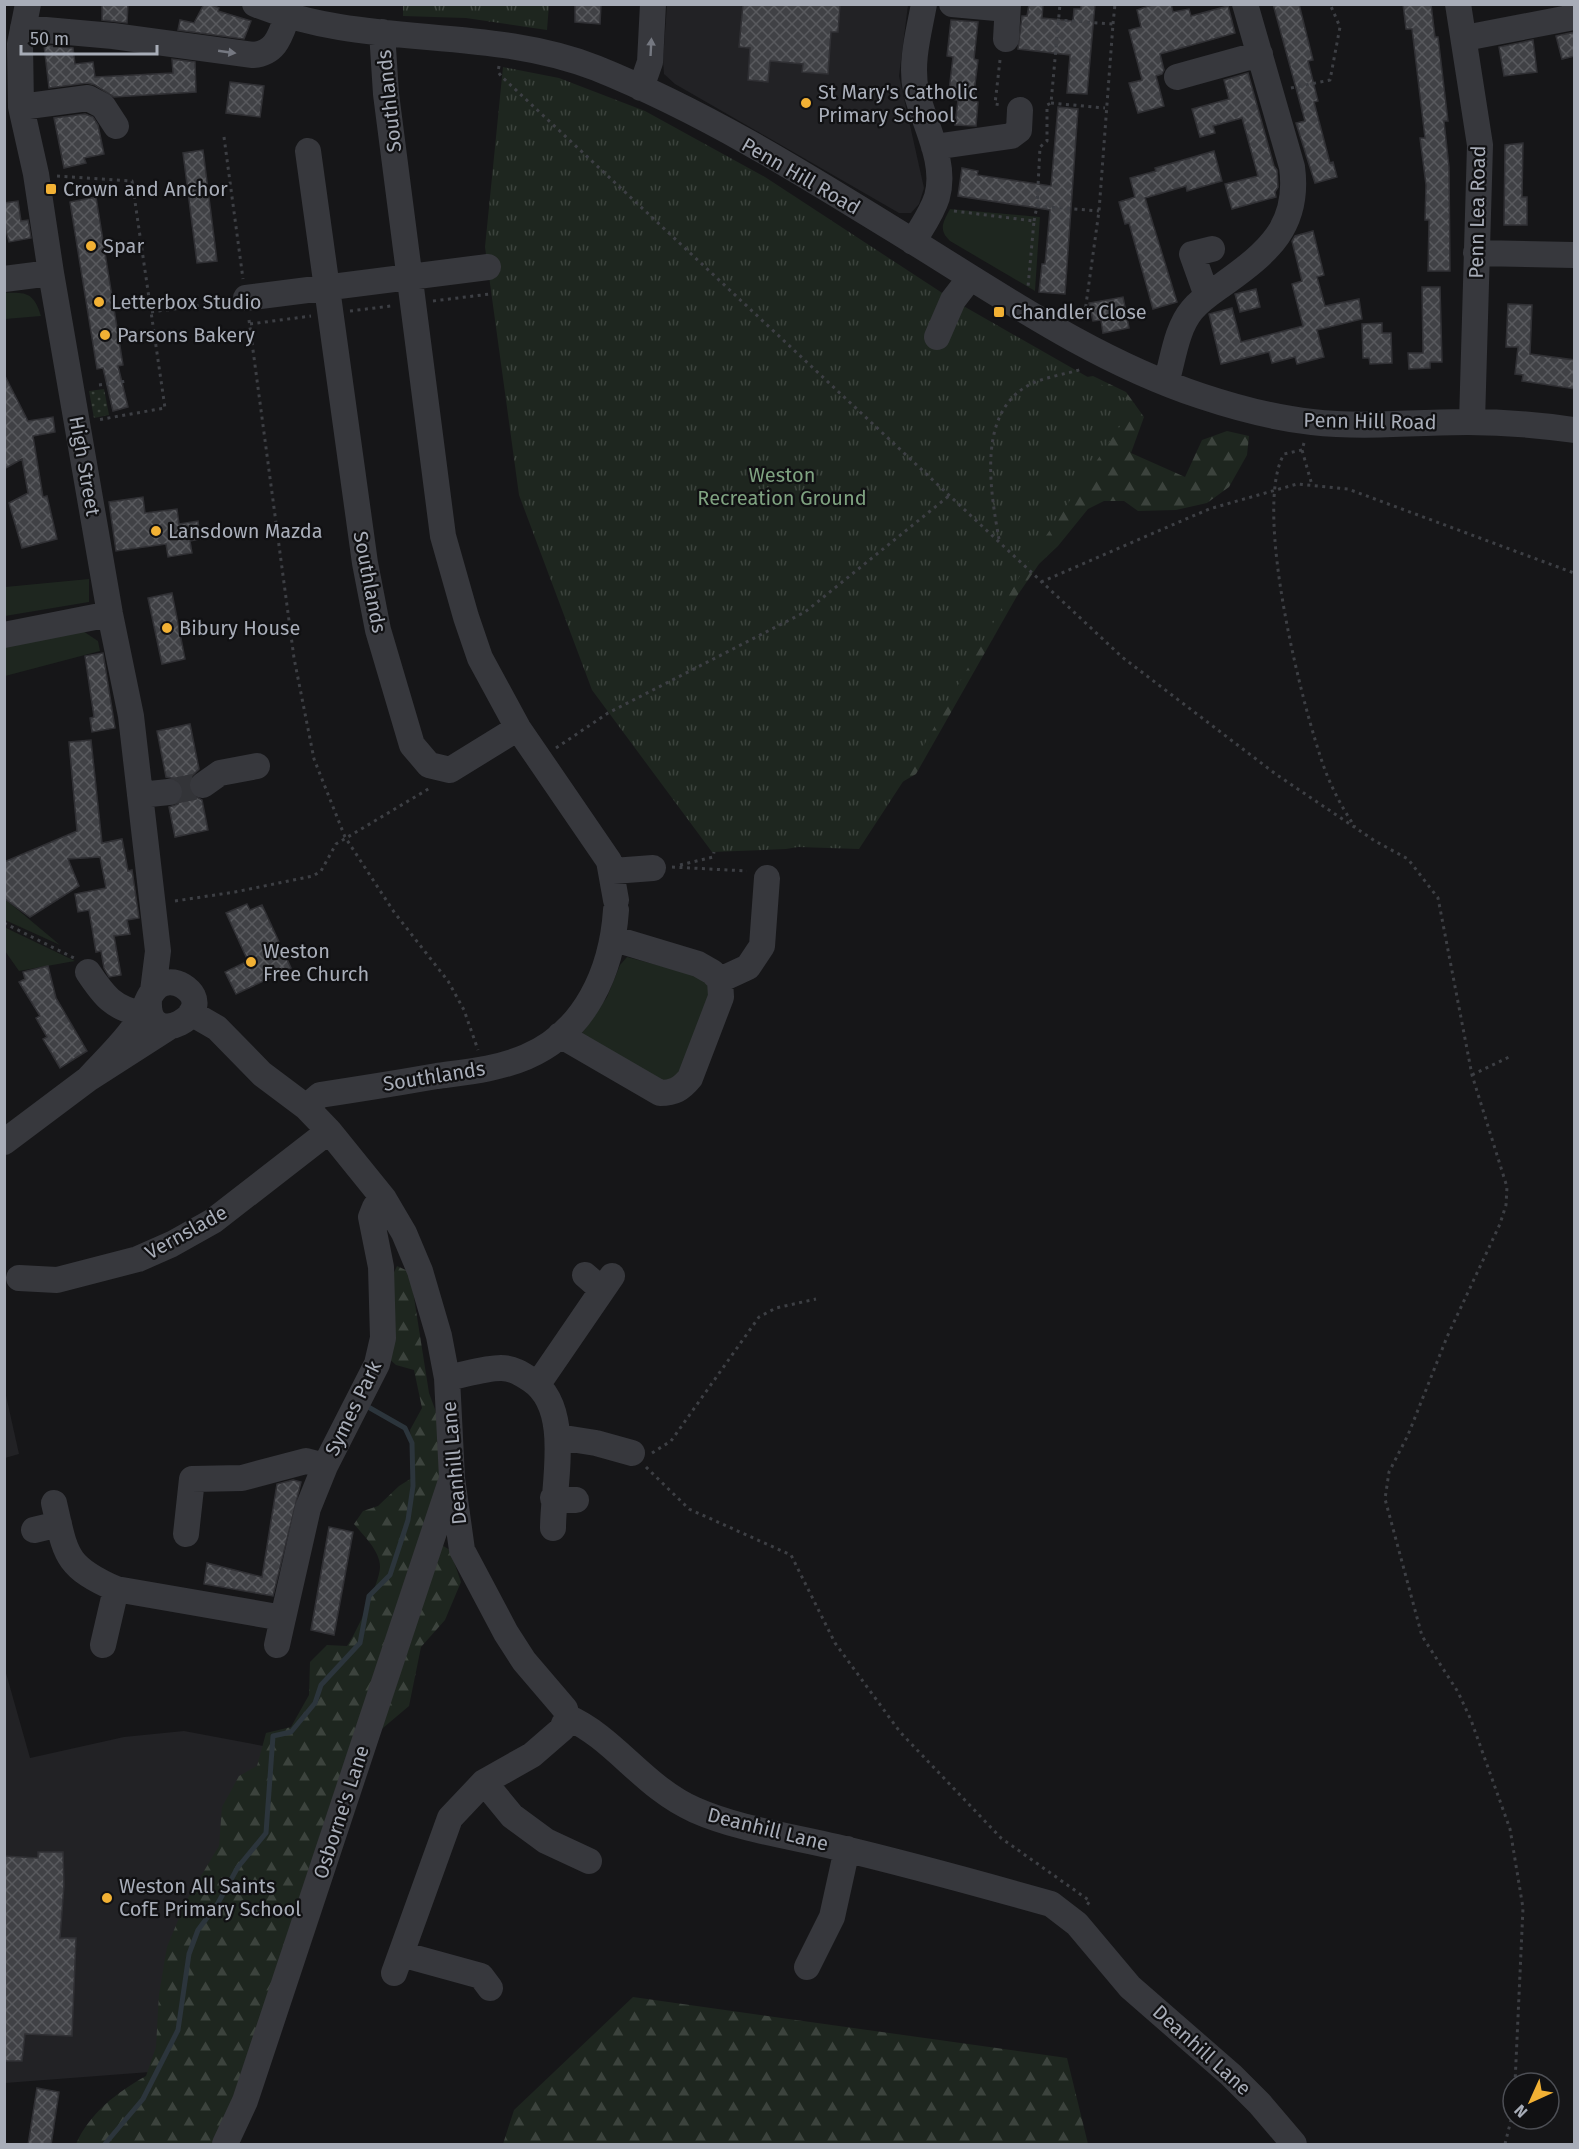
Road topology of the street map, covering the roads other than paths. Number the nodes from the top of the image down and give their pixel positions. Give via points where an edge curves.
1 (255, 4) edge
2 (653, 4) edge
3 (924, 4) edge
4 (952, 4) edge
5 (1245, 4) edge
6 (1458, 4) edge
7 (1008, 7) edge
8 (292, 13) edge
9 (20, 16) edge
10 (1575, 17) edge
11 (381, 32) junction
12 (1465, 38) junction
13 (1006, 39) road end
14 (1260, 54) junction
15 (1177, 77) dead end
16 (641, 88) junction
17 (21, 107) junction
18 (1020, 110) road end
19 (116, 126) dead end
20 (934, 147) junction
21 (308, 151) dead end
22 (914, 242) junction
23 (1212, 249) dead end
24 (1476, 253) junction
25 (1575, 255) edge
26 (488, 267) dead end
27 (51, 273) junction
28 (411, 277) junction
29 (970, 278) junction
30 (4, 279) edge
31 (327, 288) junction
32 (1207, 296) junction
33 (247, 307) road end
34 (937, 337) dead end
35 (1166, 383) junction
36 (1472, 422) junction
37 (1575, 430) edge
38 (110, 614) junction
39 (4, 635) edge
40 (518, 728) junction
41 (257, 766) dead end
42 (203, 785) tunnel mouth
43 (169, 792) tunnel mouth
44 (140, 795) junction
45 (664, 867) road end
46 (613, 871) junction
47 (767, 878) road end
48 (152, 905) junction
49 (615, 939) junction
50 (88, 972) road end
51 (720, 980) junction
52 (186, 988) junction
53 (148, 1002) junction
54 (191, 1013) junction
55 (169, 1027) junction
56 (560, 1035) junction
57 (88, 1078) junction
58 (306, 1107) junction
59 (329, 1131) junction
60 (4, 1142) edge
61 (384, 1199) junction
62 (19, 1278) dead end
63 (599, 1280) dead end
64 (447, 1378) junction
65 (538, 1384) junction
66 (558, 1437) junction
67 (632, 1453) road end
68 (325, 1466) junction
69 (452, 1478) junction
70 (553, 1528) dead end
71 (34, 1530) dead end
72 (186, 1534) dead end
73 (116, 1589) junction
74 (283, 1618) junction
75 (103, 1645) dead end
76 (277, 1645) dead end
77 (567, 1717) junction
78 (484, 1782) junction
79 (847, 1849) junction
80 (589, 1861) dead end
81 (807, 1967) dead end
82 (487, 1976) dead end
83 (225, 2145) edge
84 (1294, 2145) edge

1 - 8 street, Penn Hill Road
16 -> 2 street via 650,62
3 - 20 street via 914,58 916,89
4 - 7 street
5 - 14 street
6 - 12 street, Penn Lea Road
7 - 13 street
9 -> 8 street via 113,36 253,56 266,54 274,47
8 - 11 street, Penn Hill Road via 328,26
9 - 17 street, High Street
10 - 12 street
11 - 16 street, Penn Hill Road via 528,49 595,68
11 - 28 street, Southlands
12 - 24 street, Penn Lea Road via 1480,145
14 - 15 street
14 - 32 street via 1293,167 1295,190 1279,237 1265,253
16 - 22 street, Penn Hill Road via 685,108
17 - 19 street via 88,98 103,106
17 - 27 street, High Street
18 - 20 street via 1019,130 1011,136
20 - 22 street via 937,196
21 - 31 street, Southlands
22 - 29 street, Penn Hill Road
23 - 32 street via 1192,254
24 - 25 street
24 - 36 street, Penn Lea Road
26 - 28 street
27 - 30 street
27 - 38 street, High Street
28 - 31 street
28 - 40 street, Southlands via 443,536 480,658
29 - 34 street via 953,300
29 - 35 street, Penn Hill Road via 1092,348
31 - 33 street
31 - 40 street, Southlands via 365,563 378,630 412,745 429,765 450,770
32 - 35 street via 1183,324
35 - 36 street, Penn Hill Road via 1241,408 1313,422
36 - 37 street, Penn Hill Road
38 - 39 street
38 - 44 street, High Street via 131,716
40 - 46 street, Southlands via 587,826
41 - 42 street via 219,773
43 - 44 street
44 - 48 street, High Street
45 - 46 street
46 - 49 street, Southlands
47 - 51 street via 762,946 748,967
48 - 52 street, High Street
48 - 53 street, High Street via 158,951
49 - 51 street via 698,964
49 - 56 street, Southlands via 597,990
50 - 53 street via 119,1008
51 - 56 street via 721,997 690,1078 672,1093 648,1088
52 - 53 street via 165,983
52 - 54 street via 192,998
53 - 55 street via 155,1021
53 - 57 street
54 - 55 street via 181,1024
54 - 58 street, Deanhill Lane via 217,1028 262,1074
55 - 57 street
56 - 58 street, Southlands via 526,1057 482,1069 320,1095
57 - 60 street
58 - 59 street, Deanhill Lane
59 - 61 street, Deanhill Lane
59 - 62 street, Vernslade via 213,1221 172,1244 138,1259 57,1280
61 - 64 street, Deanhill Lane via 420,1271
61 - 68 street, Symes Park via 371,1217 381,1267 383,1338 377,1364
63 - 65 street
64 - 65 street via 502,1368 519,1372
64 - 69 street, Deanhill Lane
65 - 66 street via 550,1402
66 - 67 street
66 - 70 street via 564,1499
68 - 72 street via 306,1461 242,1478 192,1479
68 - 74 street, Symes Park via 308,1508
69 - 77 street, Deanhill Lane via 462,1550 506,1633 565,1709
69 - 83 street, Osborne's Lane via 245,2101
71 - 73 street via 57,1514 66,1555 78,1569
73 - 74 street
73 - 75 street
74 - 76 street, Symes Park
77 - 78 street via 562,1729 532,1755
77 - 79 street, Deanhill Lane via 591,1729 637,1772 693,1810
78 - 80 street via 512,1816 546,1841
78 - 82 street via 450,1818 397,1964
79 - 81 street via 832,1917
79 - 84 street, Deanhill Lane via 1051,1904 1077,1924 1116,1974 1231,2075

